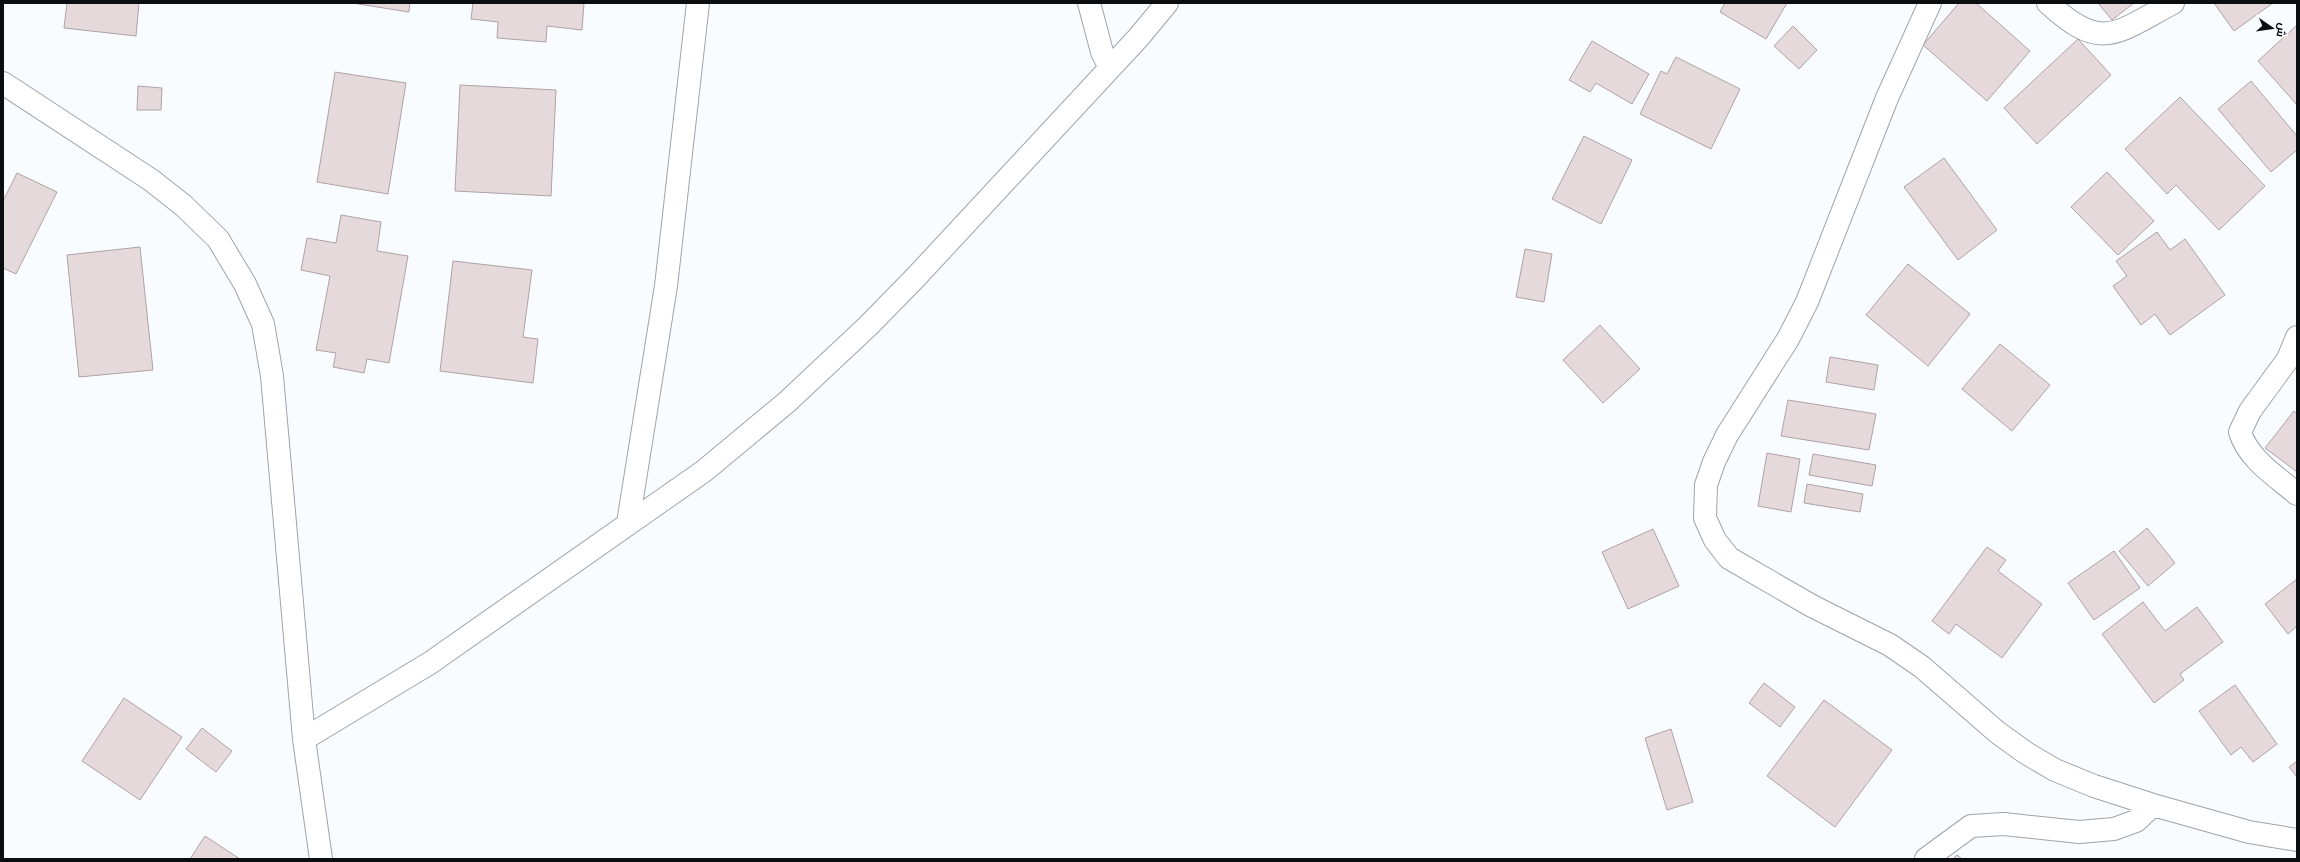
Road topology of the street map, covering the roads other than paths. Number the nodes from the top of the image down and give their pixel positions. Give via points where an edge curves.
1 (698, 3) edge
2 (1089, 3) edge
3 (1167, 3) edge
4 (1930, 3) edge
5 (2048, 3) edge
6 (2172, 3) edge
7 (1110, 68) junction
8 (3, 83) edge
9 (2297, 337) edge
10 (2297, 494) edge
11 (628, 523) junction
12 (304, 738) junction
13 (2153, 805) junction
14 (2297, 840) edge
15 (321, 859) edge
16 (1926, 859) edge

1 - 11 street via 666,286
2 - 7 street via 1102,52
3 - 7 street
4 - 13 street via 1888,98 1807,302 1788,339 1727,435 1714,462 1706,485 1705,518 1715,540 1729,558 1812,606 1890,645 1922,667 1997,732 2026,753 2055,770
5 - 6 street via 2075,25 2098,35 2122,30
7 - 11 street via 989,200 868,326 787,402 704,471
8 - 12 street via 152,180 184,206 218,239 245,284 263,324 272,376
9 - 10 street via 2288,359 2250,411 2240,432 2244,444 2254,456
11 - 12 street via 430,663
12 - 15 street
13 - 14 street via 2249,832
13 - 16 street via 2136,821 2114,829 2079,832 2004,824 1971,826

